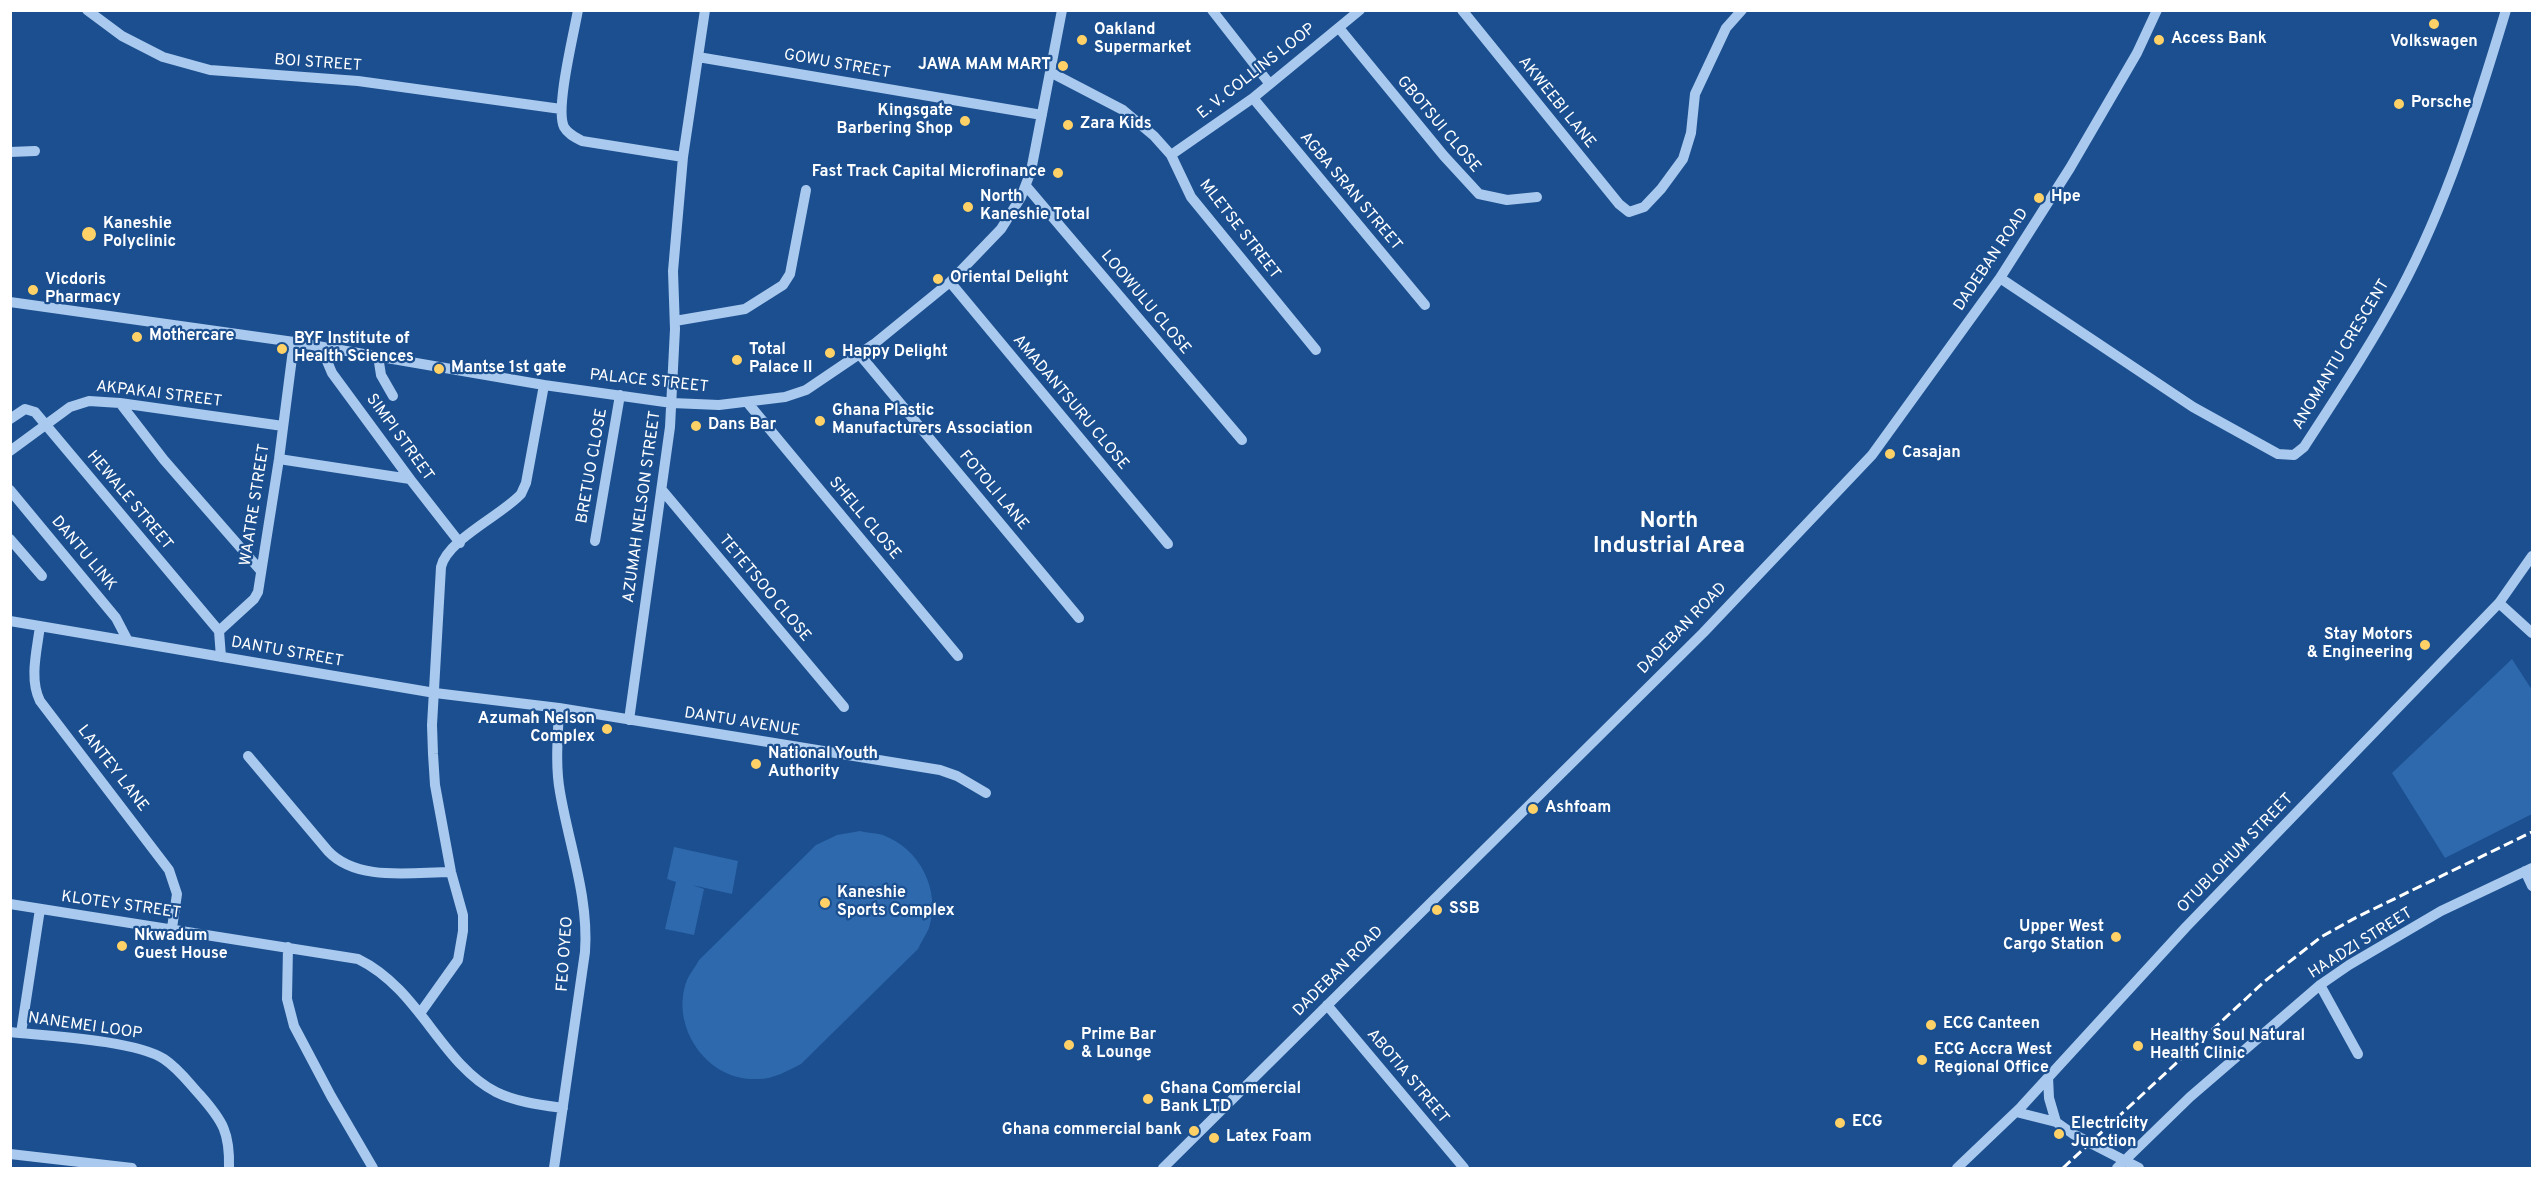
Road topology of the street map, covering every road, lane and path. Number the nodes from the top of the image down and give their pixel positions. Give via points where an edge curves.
1 (87, 10) edge
2 (578, 10) edge
3 (705, 10) edge
4 (1062, 10) edge
5 (1212, 10) edge
6 (1360, 10) edge
7 (1462, 10) edge
8 (1742, 10) edge
9 (2157, 10) edge
10 (2506, 10) edge
11 (1339, 28) junction
12 (698, 57) junction
13 (1050, 72) junction
14 (1269, 83) junction
15 (1253, 98) junction
16 (561, 109) junction
17 (1042, 115) junction
18 (35, 151) dead end
19 (10, 152) edge
20 (1172, 155) junction
21 (683, 157) junction
22 (1026, 186) junction
23 (806, 190) dead end
24 (1537, 197) dead end
25 (2000, 278) junction
26 (950, 282) junction
27 (10, 302) edge
28 (1425, 305) dead end
29 (675, 321) junction
30 (294, 342) junction
31 (321, 347) junction
32 (1316, 350) dead end
33 (860, 355) junction
34 (378, 356) junction
35 (544, 385) junction
36 (620, 395) junction
37 (393, 396) dead end
38 (747, 402) junction
39 (120, 403) junction
40 (672, 403) junction
41 (10, 419) edge
42 (45, 424) junction
43 (283, 426) junction
44 (1242, 440) dead end
45 (10, 451) edge
46 (279, 459) junction
47 (410, 479) junction
48 (10, 490) edge
49 (662, 490) junction
50 (10, 539) edge
51 (595, 541) dead end
52 (460, 543) junction
53 (1168, 544) dead end
54 (2532, 556) edge
55 (261, 571) junction
56 (42, 576) dead end
57 (2499, 603) junction
58 (1079, 618) dead end
59 (10, 621) edge
60 (40, 626) junction
61 (219, 631) junction
62 (2532, 633) edge
63 (128, 641) junction
64 (958, 656) dead end
65 (221, 657) junction
66 (435, 693) junction
67 (844, 707) dead end
68 (559, 708) junction
69 (629, 720) junction
70 (248, 756) dead end
71 (986, 793) dead end
72 (2529, 869) edge
73 (451, 872) junction
74 (2532, 886) edge
75 (10, 904) edge
76 (40, 909) junction
77 (172, 928) junction
78 (288, 947) junction
79 (2320, 985) junction
80 (1327, 1005) junction
81 (421, 1012) junction
82 (16, 1032) edge
83 (2358, 1054) dead end
84 (2048, 1077) junction
85 (563, 1108) junction
86 (2016, 1112) junction
87 (2056, 1122) junction
88 (10, 1154) edge
89 (2120, 1165) edge
90 (132, 1168) edge
91 (230, 1168) edge
92 (373, 1168) edge
93 (554, 1168) edge
94 (1163, 1168) edge
95 (1464, 1168) edge
96 (1957, 1168) edge
97 (2139, 1168) edge

1 - 16 street, BOI STREET via 122,36 163,57 210,70 358,81
2 - 16 street
3 - 12 street, AZUMAH NELSON STREET
4 - 13 street, PALACE STREET
5 - 14 street
6 - 11 street, E. V. COLLINS LOOP
7 - 8 street, AKWEEBI LANE via 1618,204 1629,212 1644,207 1683,159 1691,133 1695,94 1726,28
9 - 25 street, DADEBAN ROAD via 2137,53 2077,156
10 - 25 street, ANOMANTU CRESCENT via 2458,160 2400,290 2304,447 2294,455 2278,454 2193,407
11 - 14 street, E. V. COLLINS LOOP
11 - 24 street, GBOTSUI CLOSE via 1479,194 1507,200
12 - 17 street, GOWU STREET
12 - 21 street, AZUMAH NELSON STREET
13 - 17 street, PALACE STREET
13 - 20 street, MLETSE STREET via 1123,110
14 - 15 street, E. V. COLLINS LOOP
15 - 20 street, E. V. COLLINS LOOP
15 - 28 street, AGBA SRAN STREET
16 - 21 street via 564,128 582,141
17 - 22 street, PALACE STREET
18 - 19 street
20 - 32 street, MLETSE STREET via 1191,197
21 - 29 street, AZUMAH NELSON STREET via 673,271
22 - 26 street, PALACE STREET via 1001,230
22 - 44 street, LOOWULU CLOSE
23 - 29 street via 785,283 740,310
25 - 80 street, DADEBAN ROAD via 1872,455 1703,633
26 - 33 street, PALACE STREET
26 - 53 street, AMADANTSURU CLOSE
27 - 30 street, PALACE STREET
29 - 40 street, AZUMAH NELSON STREET
30 - 31 street, PALACE STREET
30 - 43 street, WAATRE STREET
31 - 34 street, PALACE STREET
31 - 47 street, SIMPI STREET via 332,373
33 - 38 street, PALACE STREET via 798,393
33 - 58 street, FOTOLI LANE
34 - 35 street, PALACE STREET
34 - 37 street via 381,375
35 - 36 street, PALACE STREET
35 - 52 street via 521,494
36 - 40 street, PALACE STREET
36 - 51 street, BRETUO CLOSE
38 - 40 street, PALACE STREET
38 - 64 street, SHELL CLOSE
39 - 42 street, AKPAKAI STREET via 79,402
39 - 43 street, AKPAKAI STREET
39 - 55 street
40 - 49 street, AZUMAH NELSON STREET
41 - 42 street, HEWALE STREET via 25,409 35,412
42 - 45 street, AKPAKAI STREET
42 - 61 street, HEWALE STREET
43 - 46 street, WAATRE STREET
46 - 47 street
46 - 55 street, WAATRE STREET
47 - 52 street, SIMPI STREET
48 - 63 street, DANTU LINK via 116,618
49 - 67 street, TETETSOO CLOSE
49 - 69 street, AZUMAH NELSON STREET
50 - 56 street
52 - 66 street via 444,558 441,567
54 - 57 street, OTUBLOHUM STREET
55 - 61 street, WAATRE STREET via 256,597
57 - 62 street
57 - 84 street, OTUBLOHUM STREET via 2186,927
59 - 60 street, DANTU STREET
60 - 63 street, DANTU STREET
60 - 77 street, LANTEY LANE via 36,693 169,870 177,894
61 - 65 street
63 - 65 street, DANTU STREET
65 - 66 street, DANTU STREET
66 - 68 street, DANTU STREET
66 - 73 street via 435,785
68 - 69 street, DANTU AVENUE
68 - 85 street, FEO OYEO via 559,789 586,925
69 - 71 street, DANTU AVENUE via 940,770
70 - 73 street via 344,865 363,871
72 - 74 street
72 - 79 street, HAADZI STREET via 2441,911
73 - 81 street via 463,915 458,960
75 - 76 street, KLOTEY STREET
76 - 77 street, KLOTEY STREET
76 - 82 street
77 - 78 street, KLOTEY STREET
78 - 81 street, KLOTEY STREET via 366,962
78 - 92 street via 287,999 294,1026
79 - 83 street
79 - 89 street, HAADZI STREET via 2190,1097
80 - 94 street, DADEBAN ROAD
80 - 95 street, ABOTIA STREET
81 - 85 street, KLOTEY STREET via 479,1081 507,1096
82 - 91 street, NANEMEI LOOP via 129,1046 162,1057 189,1081 223,1123 230,1146
84 - 86 street, OTUBLOHUM STREET
84 - 87 street
85 - 93 street, FEO OYEO
86 - 87 street
86 - 96 street, OTUBLOHUM STREET
87 - 89 street
88 - 90 street
89 - 97 street

